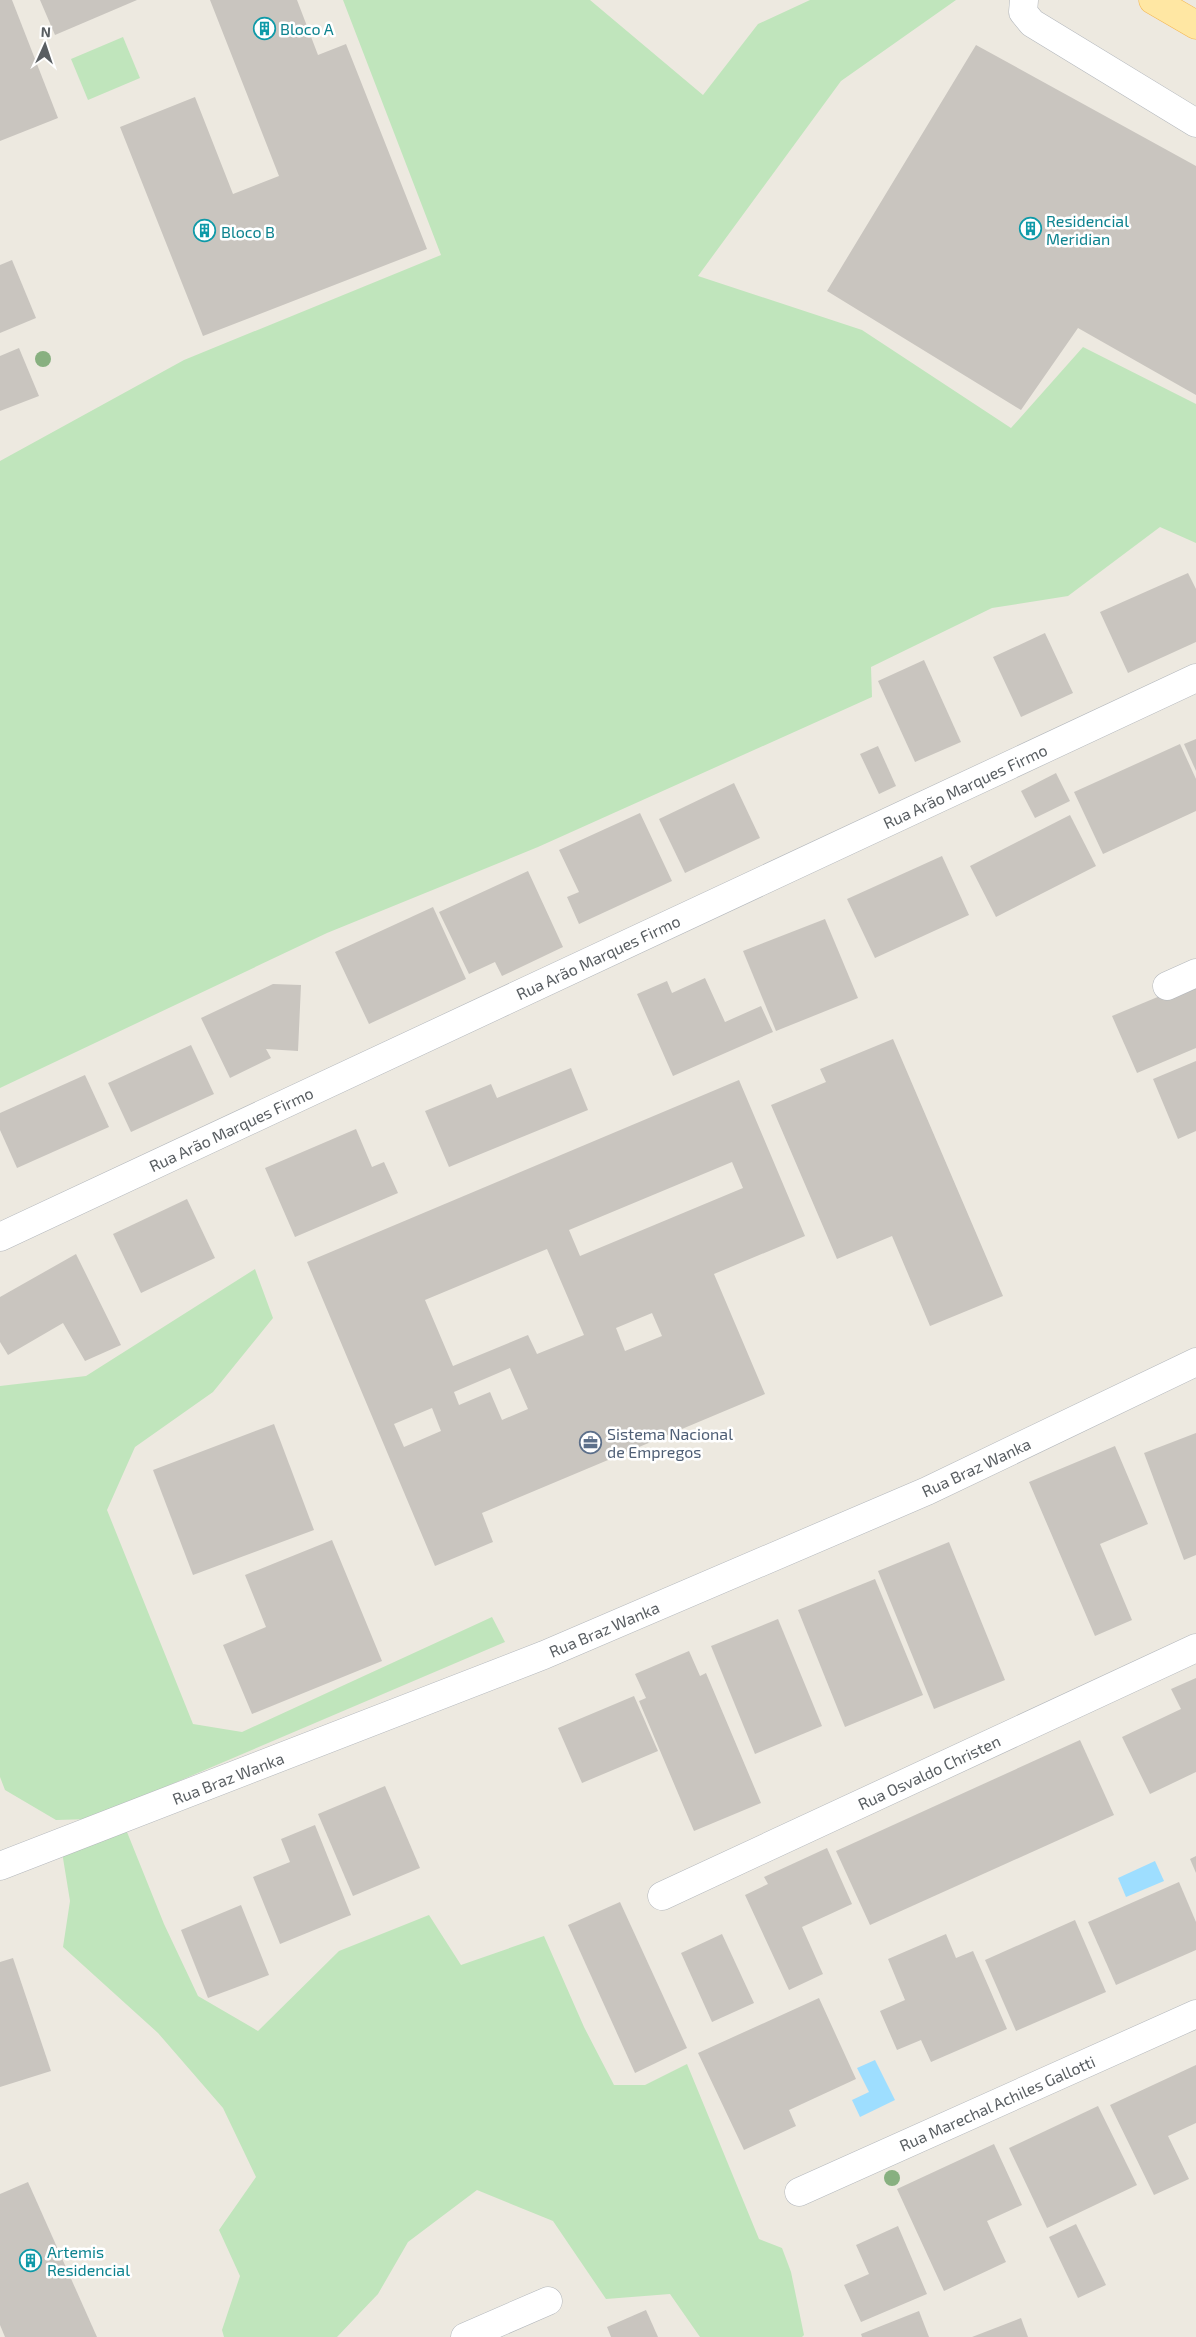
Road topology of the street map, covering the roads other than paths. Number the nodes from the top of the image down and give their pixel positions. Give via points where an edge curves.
1 (1024, 0) edge
2 (1153, 0) edge
3 (1196, 25) edge
4 (1196, 123) edge
5 (1196, 678) edge
6 (1196, 973) edge
7 (1167, 986) dead end
8 (0, 1237) edge
9 (1196, 1362) edge
10 (1196, 1648) edge
11 (0, 1866) edge
12 (662, 1896) dead end
13 (1196, 2014) edge
14 (799, 2192) dead end
15 (548, 2301) dead end
16 (465, 2337) edge

1 - 4 street via 1023,12 1032,23
2 - 3 main road
5 - 8 street, Rua Arão Marques Firmo
6 - 7 street
9 - 11 street, Rua Braz Wanka via 926,1490 570,1644
10 - 12 street, Rua Osvaldo Christen
13 - 14 street, Rua Marechal Achiles Gallotti
15 - 16 street

